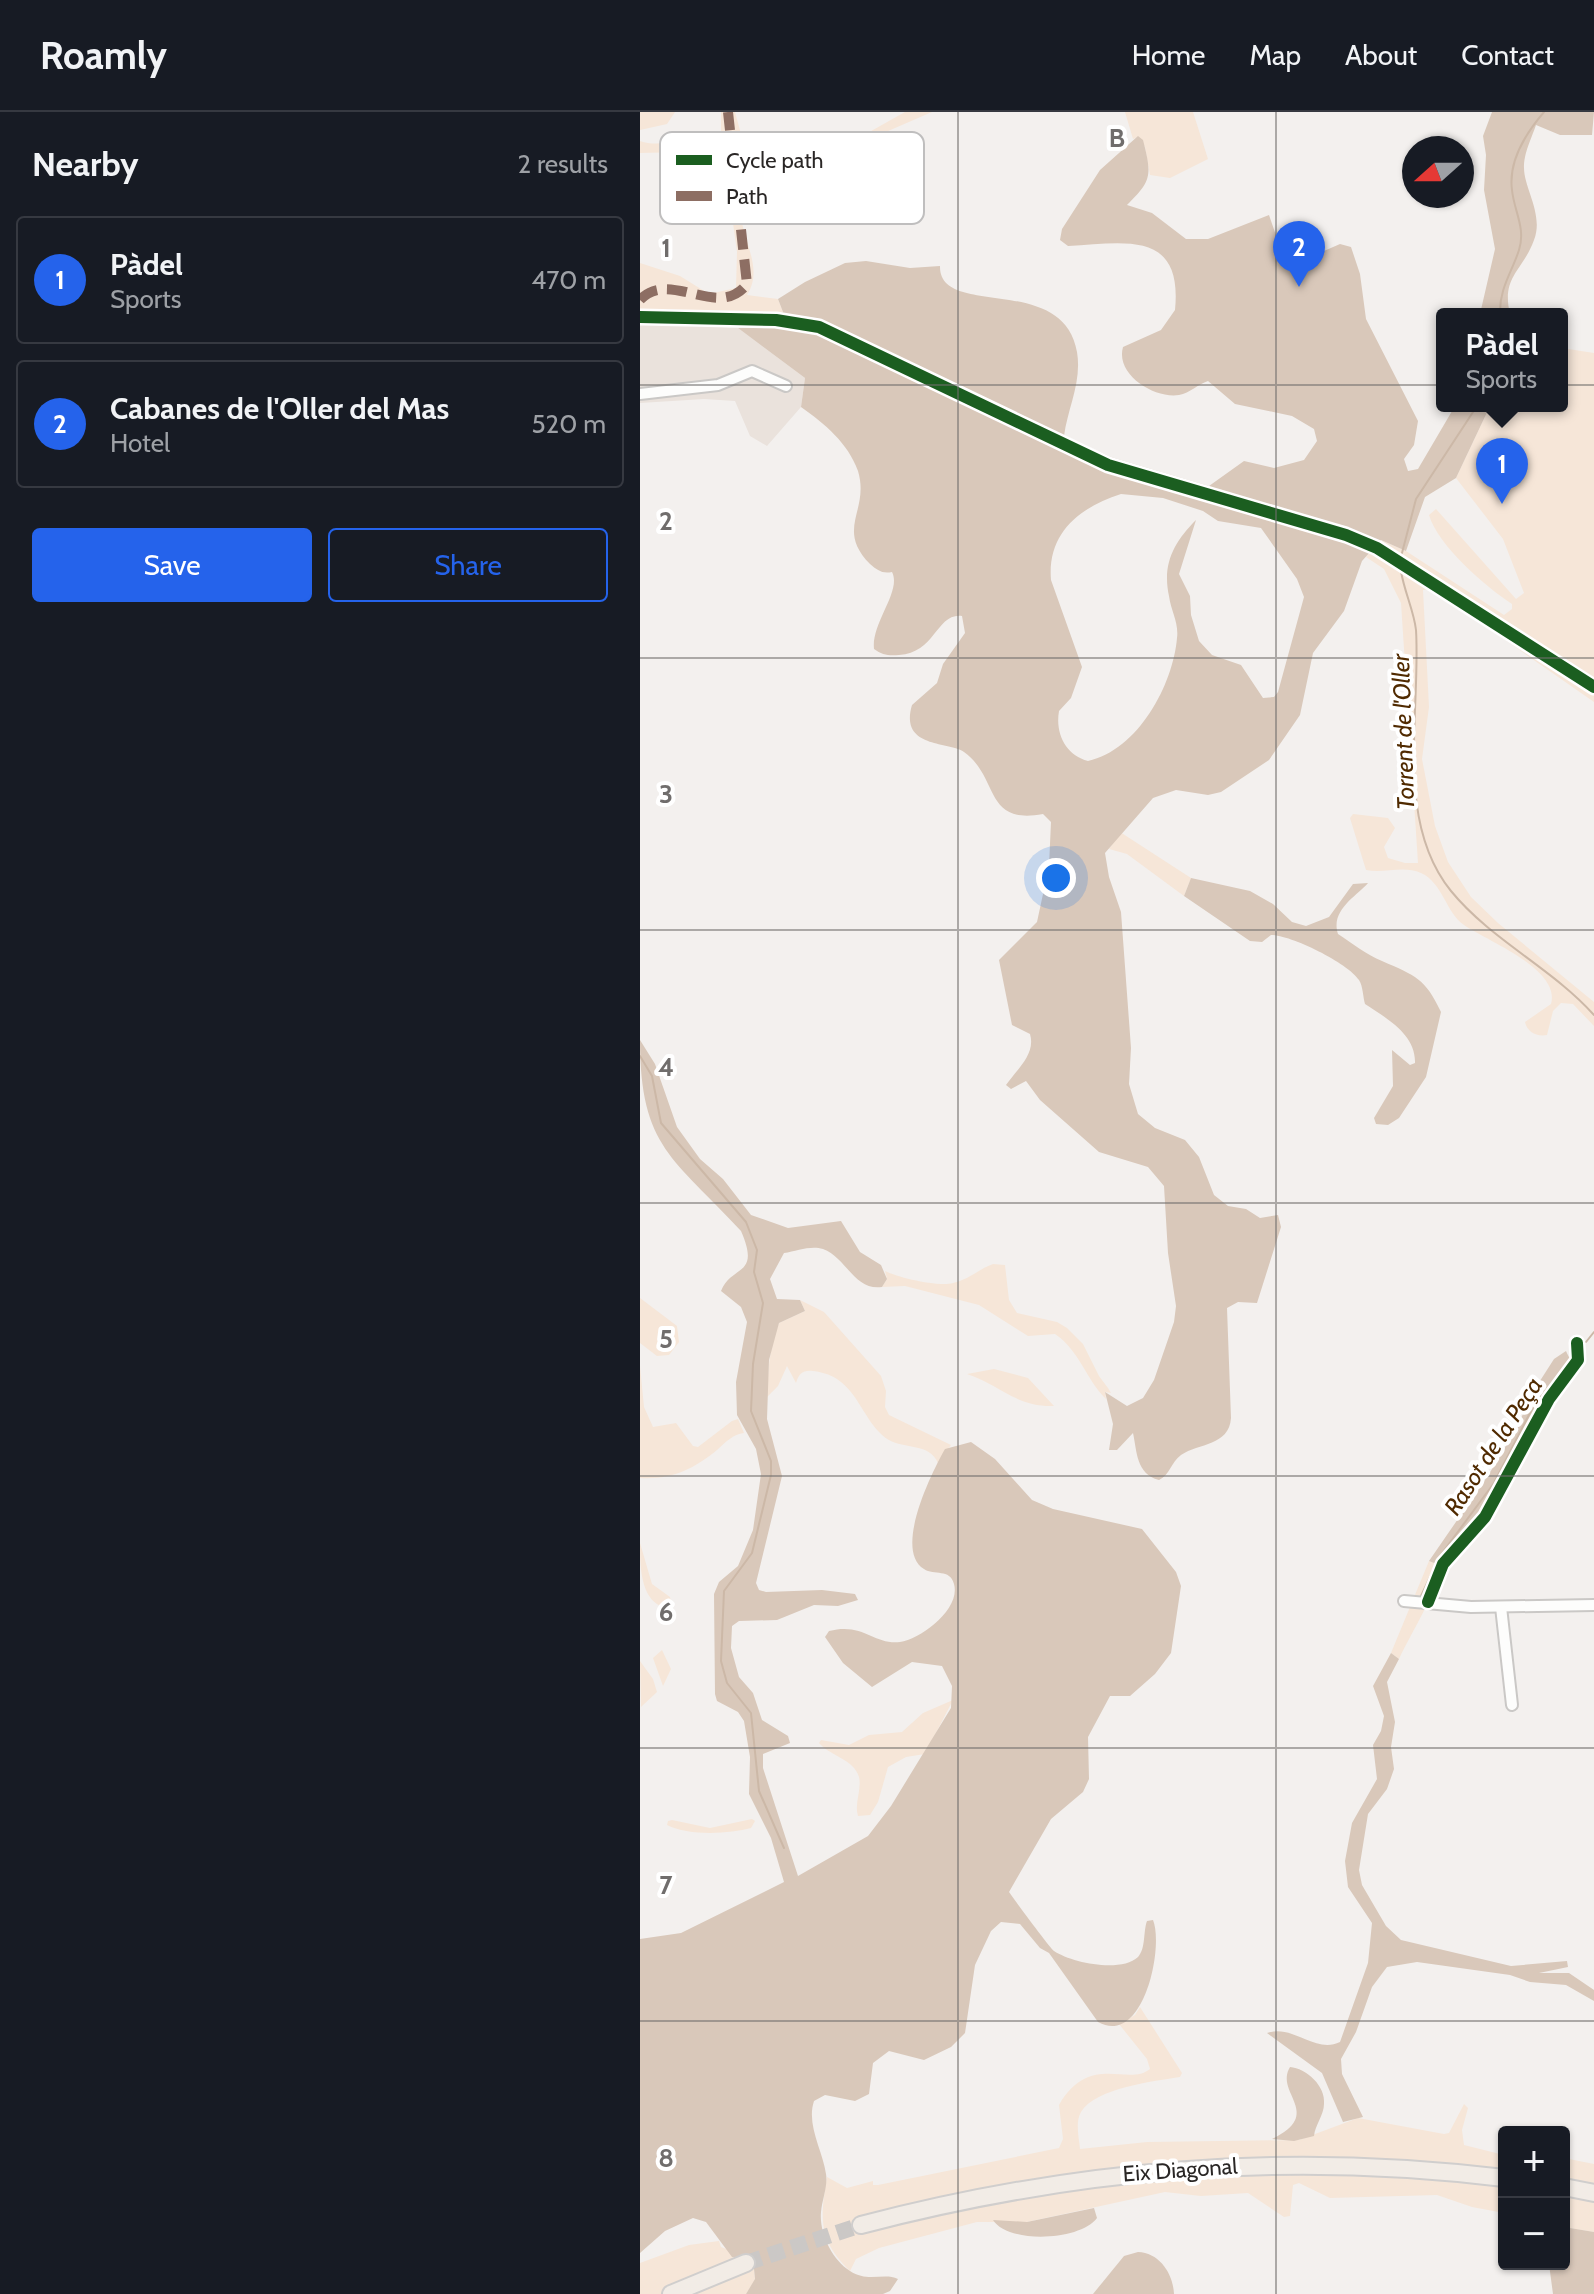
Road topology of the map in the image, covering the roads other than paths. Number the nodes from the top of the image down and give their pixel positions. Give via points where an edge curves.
1 (640, 317) edge
2 (786, 386) dead end
3 (640, 394) edge
4 (1594, 687) edge
5 (1577, 1343) dead end
6 (1404, 1601) dead end
7 (1428, 1602) junction
8 (1594, 1605) edge
9 (1501, 1607) junction
10 (1512, 1705) dead end
11 (1498, 2178) edge
12 (1570, 2188) edge
13 (1594, 2193) edge
14 (861, 2225) tunnel mouth
15 (746, 2263) tunnel mouth
16 (671, 2294) edge

1 - 4 street via 776,320 819,327 1108,465 1377,548
2 - 3 street via 752,371 718,385
5 - 7 street via 1578,1360 1549,1399 1485,1517 1443,1564
6 - 7 street
7 - 9 street
8 - 9 street
9 - 10 street
11 - 14 highway, Eix Diagonal via 1304,2163 1203,2167 1026,2188
12 - 13 highway
15 - 16 highway

